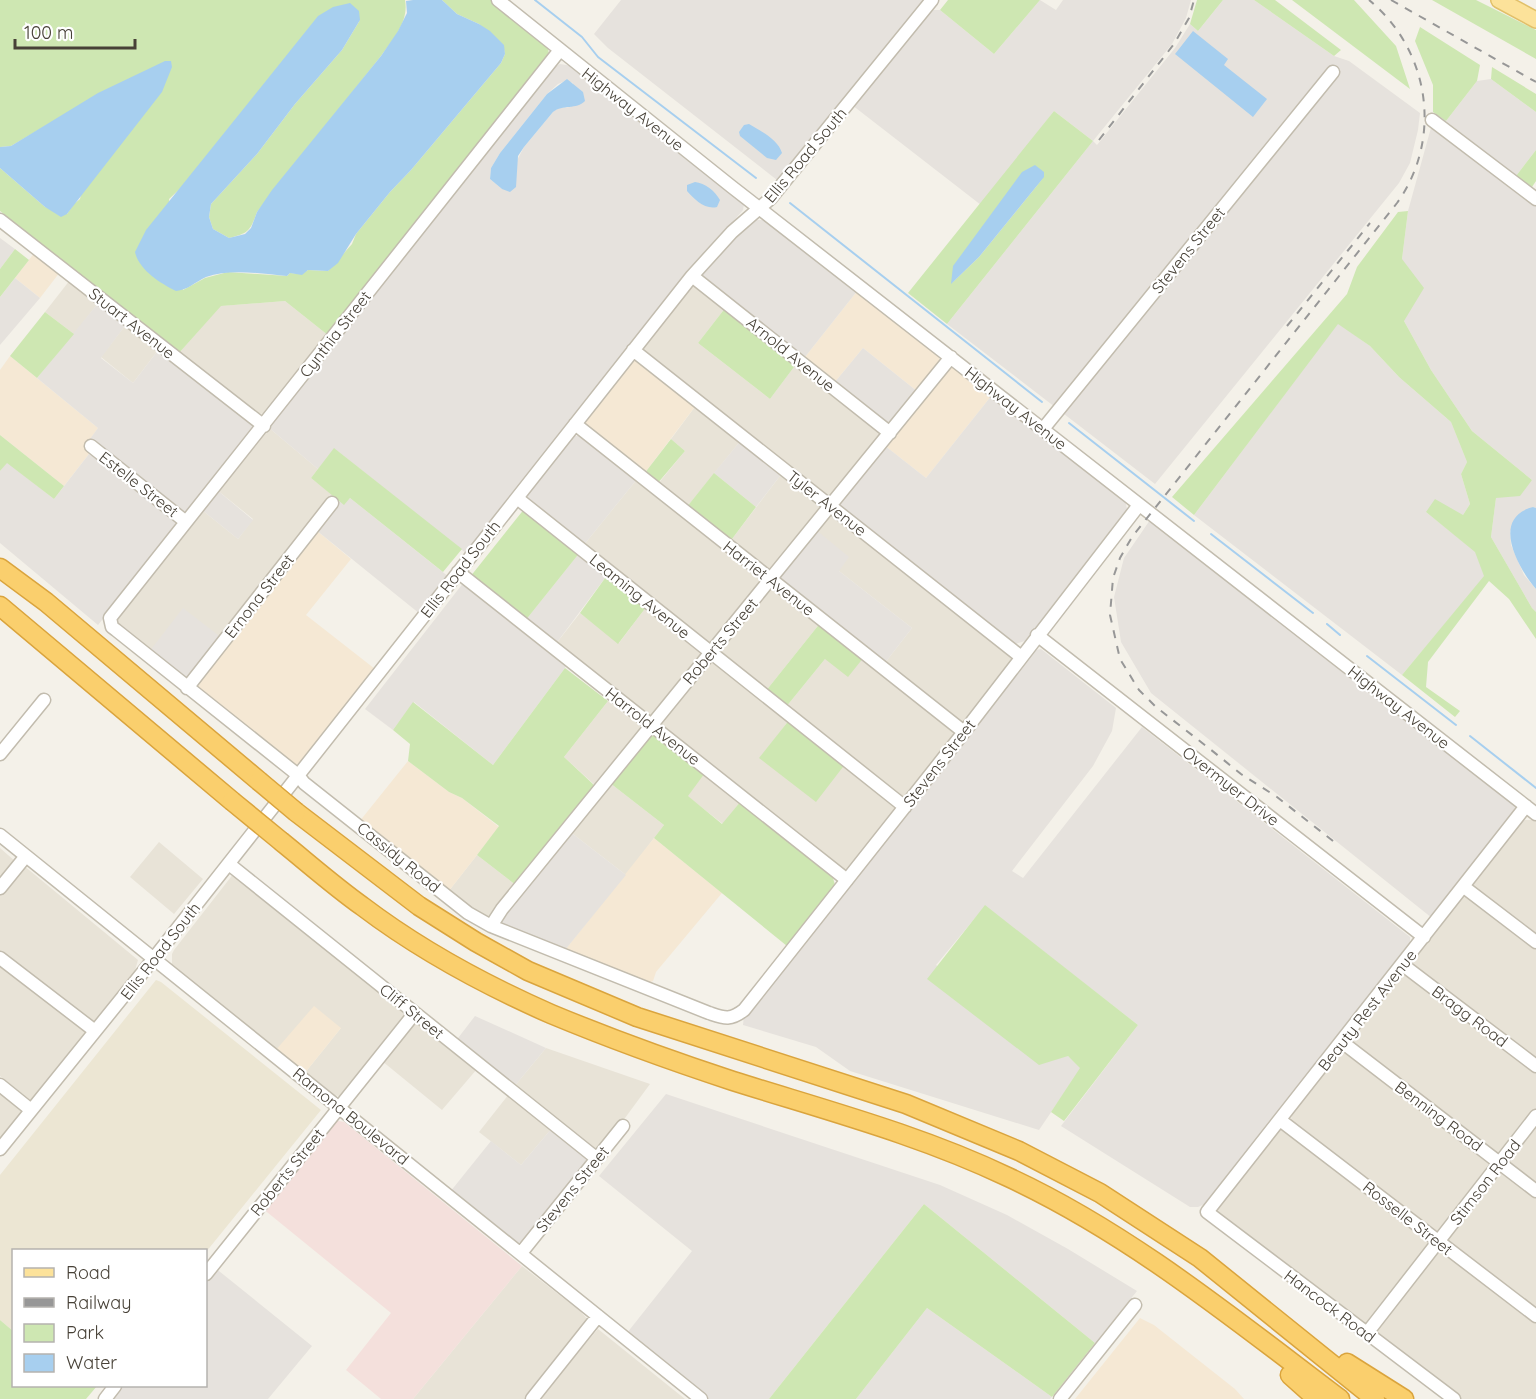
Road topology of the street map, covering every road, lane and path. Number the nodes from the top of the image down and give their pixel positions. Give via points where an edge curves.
1 (498, 0) edge
2 (932, 0) edge
3 (1499, 0) edge
4 (1536, 20) edge
5 (560, 51) junction
6 (1333, 72) dead end
7 (1432, 120) dead end
8 (1536, 199) edge
9 (760, 208) junction
10 (0, 220) edge
11 (692, 276) junction
12 (633, 350) junction
13 (951, 357) junction
14 (575, 424) junction
15 (264, 426) junction
16 (1043, 429) junction
17 (890, 433) junction
18 (91, 446) dead end
19 (517, 498) junction
20 (332, 504) dead end
21 (1139, 505) junction
22 (830, 506) junction
23 (186, 522) junction
24 (0, 560) edge
25 (0, 568) edge
26 (458, 572) junction
27 (771, 579) junction
28 (46, 602) junction
29 (0, 606) edge
30 (110, 618) joint
31 (1037, 635) junction
32 (710, 652) junction
33 (1020, 656) junction
34 (187, 688) junction
35 (44, 700) dead end
36 (651, 725) junction
37 (964, 732) junction
38 (0, 754) edge
39 (298, 775) junction
40 (905, 807) junction
41 (1531, 810) edge
42 (0, 835) edge
43 (26, 856) junction
44 (229, 864) junction
45 (847, 880) junction
46 (1464, 887) junction
47 (0, 888) edge
48 (491, 926) junction
49 (1424, 938) junction
50 (1536, 942) edge
51 (0, 958) edge
52 (154, 958) junction
53 (1403, 965) junction
54 (414, 1014) junction
55 (735, 1017) joint
56 (95, 1031) junction
57 (1342, 1042) junction
58 (1536, 1066) edge
59 (0, 1085) edge
60 (339, 1107) junction
61 (31, 1110) junction
62 (1536, 1116) edge
63 (1280, 1120) junction
64 (623, 1126) dead end
65 (0, 1149) edge
66 (596, 1158) junction
67 (1500, 1163) junction
68 (1536, 1191) edge
69 (1207, 1212) joint
70 (1439, 1241) junction
71 (521, 1253) junction
72 (207, 1273) edge
73 (1205, 1297) junction
74 (1135, 1305) dead end
75 (598, 1316) junction
76 (1536, 1316) edge
77 (1278, 1320) junction
78 (1367, 1333) junction
79 (115, 1387) edge
80 (105, 1399) edge
81 (532, 1399) edge
82 (701, 1399) edge
83 (1060, 1399) edge
84 (1317, 1399) edge
85 (1340, 1399) edge
86 (1375, 1399) edge
87 (1404, 1399) edge
88 (1454, 1399) edge

1 - 5 street, Highway Avenue
2 - 9 street, Ellis Road South
3 - 4 main road
5 - 9 street, Highway Avenue
5 - 15 street, Cynthia Street
6 - 16 street, Stevens Street
7 - 8 street
9 - 11 street, Ellis Road South
9 - 13 street, Highway Avenue
10 - 15 street, Stuart Avenue
11 - 12 street, Ellis Road South
11 - 17 street, Arnold Avenue
12 - 14 street, Ellis Road South
12 - 22 street, Tyler Avenue
13 - 16 street, Highway Avenue
13 - 17 street, Roberts Street
14 - 19 street, Ellis Road South
14 - 27 street, Harriet Avenue
15 - 23 street, Cynthia Street
16 - 21 street, Highway Avenue
17 - 22 street, Roberts Street
18 - 23 street, Estelle Street
19 - 26 street, Ellis Road South
19 - 32 street, Leaming Avenue
20 - 34 street, Ernona Street
21 - 31 street, Stevens Street
21 - 41 street, Highway Avenue
22 - 27 street, Roberts Street
22 - 33 street, Tyler Avenue
23 - 30 street, Cynthia Street
24 - 28 highway
25 - 28 highway
26 - 36 street, Harrold Avenue
26 - 39 street, Ellis Road South
27 - 32 street, Roberts Street
27 - 37 street, Harriet Avenue
28 - 77 highway, bridge via 296,812 419,906 476,942 528,972 637,1017 906,1104 1019,1151 1100,1193 1200,1258
29 - 73 highway, bridge via 362,906 470,975 578,1025 896,1133 1007,1176 1107,1229
30 - 34 street, Cassidy Road via 112,627
31 - 33 street, Stevens Street
31 - 49 street, Overmyer Drive
32 - 36 street, Roberts Street
32 - 40 street, Leaming Avenue
33 - 37 street, Stevens Street
34 - 39 street, Cassidy Road
35 - 38 street
36 - 45 street, Harrold Avenue
36 - 48 street, Roberts Street
37 - 40 street, Stevens Street
39 - 44 street, Ellis Road South
39 - 48 street, Cassidy Road via 468,913
40 - 45 street, Stevens Street
41 - 46 street, Beauty Rest Avenue
42 - 43 street, Ramona Boulevard
43 - 47 street
43 - 52 street, Ramona Boulevard
44 - 52 street, Ellis Road South
44 - 54 street, Cliff Street
45 - 55 street, Stevens Street
46 - 49 street, Beauty Rest Avenue
46 - 50 street
48 - 55 street, Cassidy Road via 709,1013
49 - 53 street, Beauty Rest Avenue
51 - 56 street
52 - 56 street, Ellis Road South
52 - 60 street, Ramona Boulevard
53 - 57 street, Beauty Rest Avenue
53 - 58 street, Bragg Road
54 - 60 street, Roberts Street
54 - 66 street, Cliff Street
56 - 61 street, Ellis Road South
57 - 63 street, Beauty Rest Avenue
57 - 67 street, Benning Road
59 - 61 street
60 - 71 street, Ramona Boulevard
60 - 72 street, Roberts Street
61 - 65 street, Ellis Road South
62 - 67 street, Stimson Road
63 - 69 street, Beauty Rest Avenue
63 - 70 street, Rosselle Street
64 - 66 street, Stevens Street
66 - 71 street, Stevens Street
67 - 68 street, Benning Road
67 - 70 street, Stimson Road
69 - 78 street, Hancock Road
70 - 76 street, Rosselle Street
70 - 78 street, Stimson Road
71 - 75 street, Ramona Boulevard
73 - 84 highway
73 - 85 highway
74 - 83 street
75 - 81 street
75 - 82 street, Ramona Boulevard
77 - 86 highway
77 - 87 highway
78 - 88 street, Hancock Road
79 - 80 street

